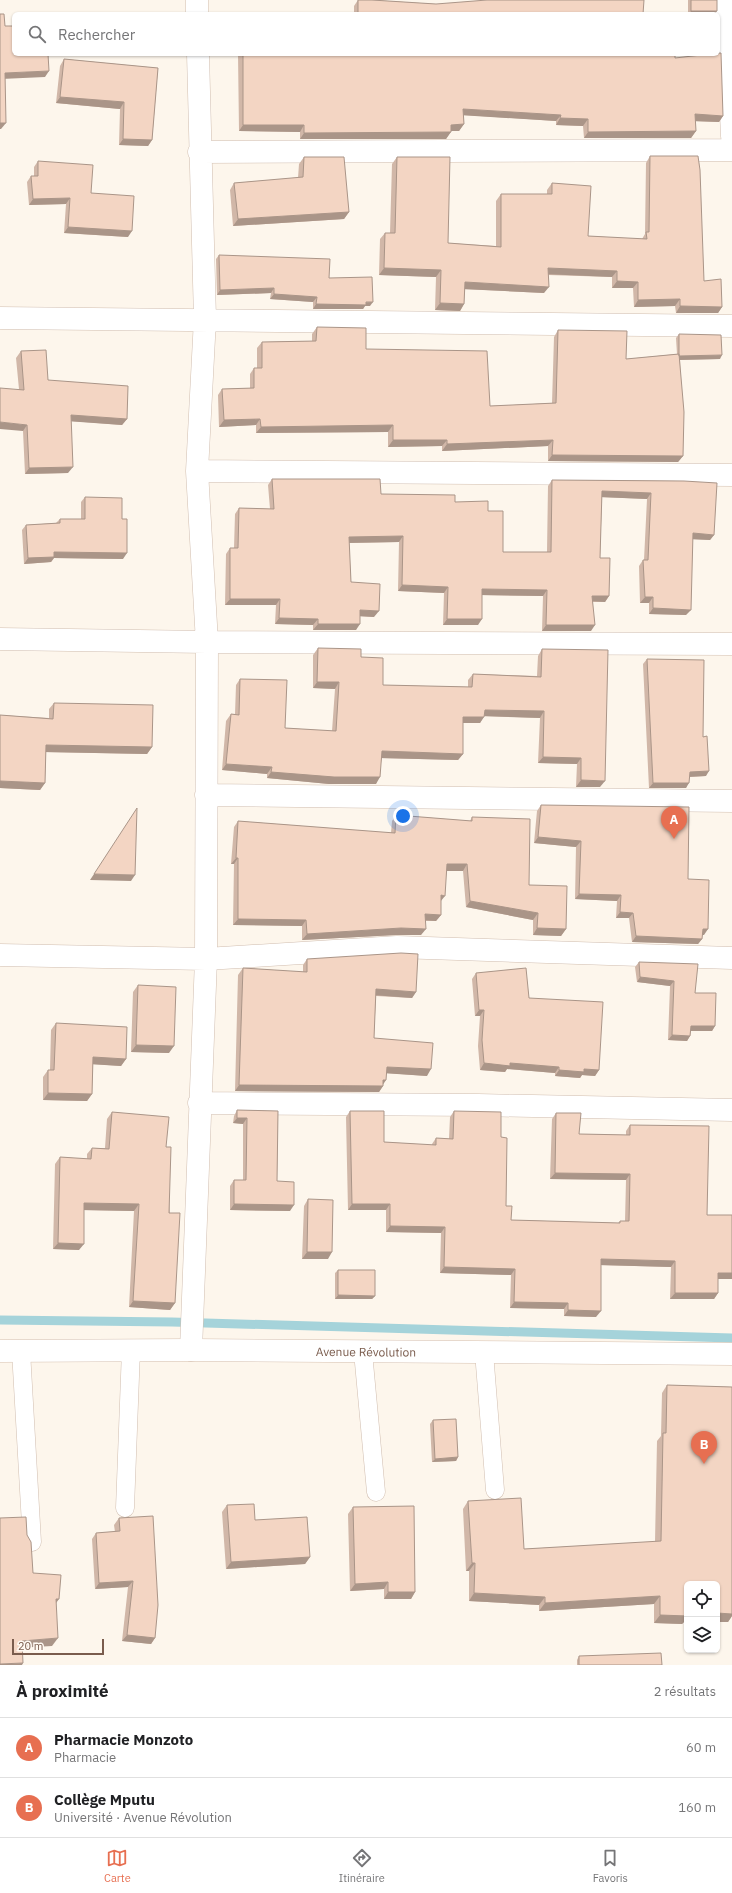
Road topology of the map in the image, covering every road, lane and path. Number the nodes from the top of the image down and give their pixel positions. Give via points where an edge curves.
1 (197, 0) edge
2 (726, 0) edge
3 (197, 12) edge
4 (198, 56) edge
5 (732, 136) edge
6 (732, 150) edge
7 (199, 152) junction
8 (0, 318) edge
9 (205, 319) junction
10 (732, 326) edge
11 (198, 471) junction
12 (732, 475) edge
13 (0, 639) edge
14 (207, 642) junction
15 (732, 644) edge
16 (206, 796) junction
17 (732, 802) edge
18 (0, 955) edge
19 (732, 958) edge
20 (206, 959) junction
21 (199, 1103) junction
22 (732, 1110) edge
23 (131, 1350) junction
24 (191, 1350) junction
25 (0, 1351) edge
26 (21, 1351) junction
27 (363, 1352) junction
28 (484, 1352) junction
29 (732, 1354) edge
30 (495, 1490) dead end
31 (376, 1492) dead end
32 (125, 1508) dead end
33 (32, 1542) edge

1 - 3 street
2 - 5 street
4 - 7 street
6 - 7 street
7 - 9 street
8 - 9 street
9 - 10 street
9 - 11 street
11 - 12 street
11 - 14 street
13 - 14 street
14 - 15 street
14 - 16 street
16 - 17 street
16 - 20 street
18 - 20 street
19 - 20 street via 397,947
20 - 21 street
21 - 22 street
21 - 24 street
23 - 24 street, Avenue Révolution
23 - 26 street, Avenue Révolution
23 - 32 lane
24 - 27 street, Avenue Révolution
25 - 26 street, Avenue Révolution
26 - 33 lane
27 - 28 street, Avenue Révolution
27 - 31 lane
28 - 29 street, Avenue Révolution
28 - 30 lane

